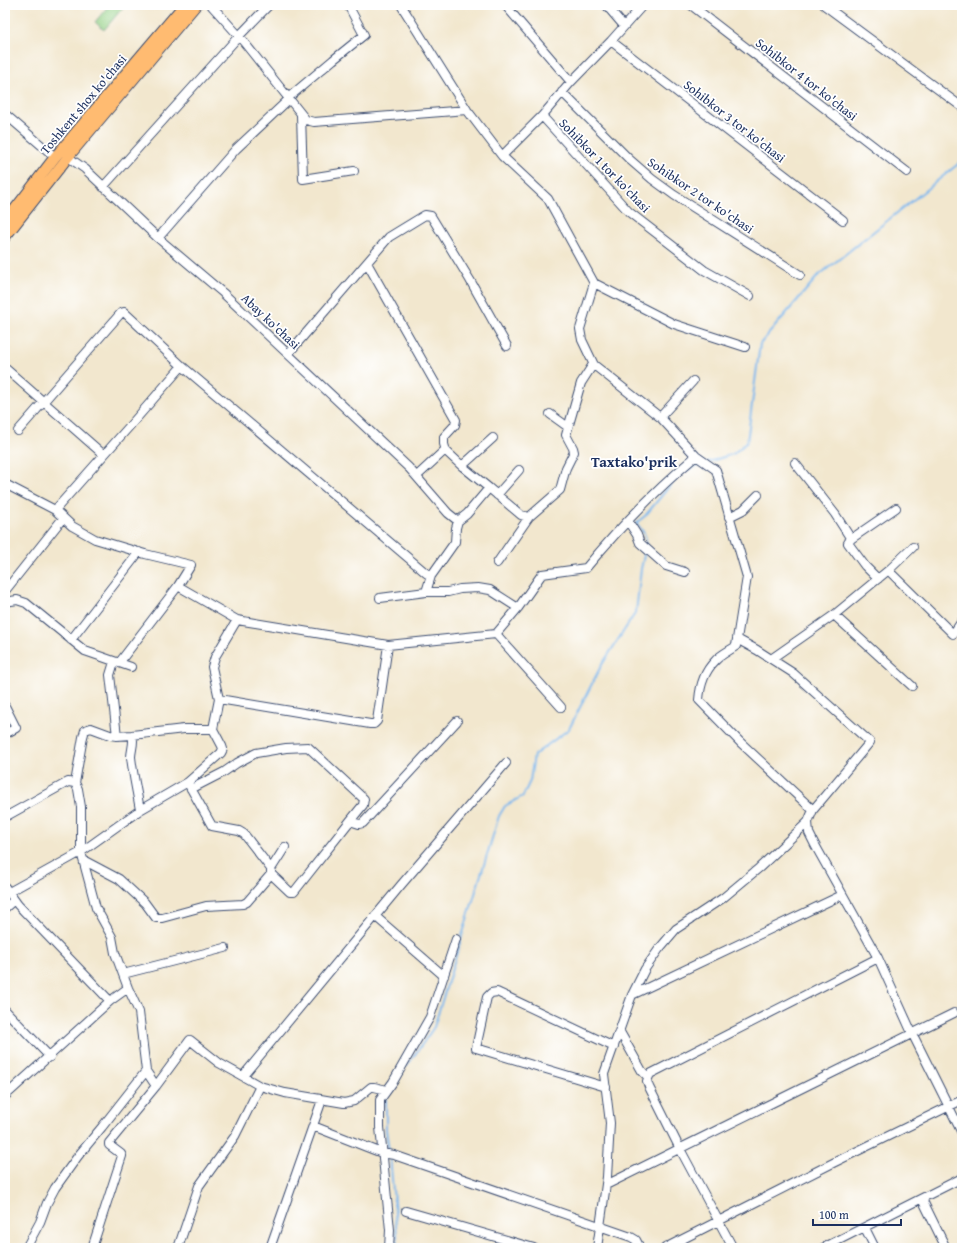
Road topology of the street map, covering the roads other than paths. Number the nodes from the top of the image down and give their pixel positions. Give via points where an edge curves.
1 (184, 5) edge
2 (196, 5) edge
3 (211, 5) edge
4 (269, 5) edge
5 (348, 5) edge
6 (401, 5) edge
7 (505, 5) edge
8 (606, 5) edge
9 (642, 5) edge
10 (692, 5) edge
11 (824, 5) edge
12 (624, 26) junction
13 (239, 36) junction
14 (611, 41) junction
15 (571, 82) junction
16 (562, 92) junction
17 (288, 98) junction
18 (962, 107) edge
19 (468, 110) junction
20 (5, 114) edge
21 (301, 114) junction
22 (542, 116) junction
23 (502, 156) junction
24 (61, 157) junction
25 (354, 171) dead end
26 (907, 172) dead end
27 (103, 187) junction
28 (843, 220) dead end
29 (5, 222) edge
30 (5, 237) edge
31 (158, 238) junction
32 (367, 263) junction
33 (800, 275) dead end
34 (594, 283) junction
35 (750, 296) dead end
36 (507, 346) dead end
37 (745, 347) dead end
38 (288, 354) junction
39 (594, 365) junction
40 (182, 366) junction
41 (5, 368) edge
42 (693, 381) dead end
43 (44, 402) junction
44 (550, 414) dead end
45 (661, 418) junction
46 (568, 427) junction
47 (18, 431) dead end
48 (493, 438) dead end
49 (445, 450) junction
50 (104, 455) junction
51 (698, 457) junction
52 (795, 462) dead end
53 (462, 466) junction
54 (519, 470) dead end
55 (417, 476) junction
56 (5, 484) edge
57 (489, 488) junction
58 (497, 495) junction
59 (758, 495) dead end
60 (896, 508) dead end
61 (55, 510) junction
62 (529, 517) junction
63 (729, 517) junction
64 (63, 518) junction
65 (458, 521) junction
66 (628, 521) junction
67 (851, 539) junction
68 (913, 547) dead end
69 (139, 552) junction
70 (497, 563) dead end
71 (891, 568) junction
72 (685, 572) dead end
73 (431, 576) junction
74 (878, 579) junction
75 (178, 586) junction
76 (5, 591) edge
77 (426, 592) junction
78 (380, 598) dead end
79 (5, 602) edge
80 (518, 608) junction
81 (834, 616) junction
82 (237, 620) junction
83 (962, 621) edge
84 (496, 634) junction
85 (71, 640) junction
86 (737, 640) junction
87 (388, 645) junction
88 (771, 659) junction
89 (116, 662) junction
90 (132, 667) dead end
91 (912, 686) dead end
92 (218, 699) junction
93 (5, 706) edge
94 (561, 707) dead end
95 (457, 721) dead end
96 (213, 729) junction
97 (5, 734) edge
98 (132, 735) junction
99 (117, 736) junction
100 (506, 763) dead end
101 (75, 783) junction
102 (189, 786) junction
103 (140, 810) junction
104 (814, 810) junction
105 (5, 817) edge
106 (350, 821) junction
107 (808, 822) junction
108 (285, 847) dead end
109 (81, 852) junction
110 (85, 862) junction
111 (271, 871) junction
112 (7, 889) edge
113 (842, 895) junction
114 (14, 900) junction
115 (5, 908) edge
116 (375, 916) junction
117 (456, 939) dead end
118 (225, 948) dead end
119 (878, 958) junction
120 (123, 974) junction
121 (444, 976) junction
122 (128, 988) junction
123 (632, 995) junction
124 (110, 1001) junction
125 (5, 1010) edge
126 (954, 1013) dead end
127 (620, 1032) junction
128 (912, 1033) junction
129 (614, 1047) junction
130 (50, 1057) junction
131 (147, 1073) junction
132 (243, 1076) junction
133 (648, 1077) junction
134 (156, 1086) junction
135 (260, 1086) junction
136 (606, 1087) junction
137 (387, 1090) junction
138 (5, 1096) edge
139 (322, 1100) junction
140 (962, 1100) edge
141 (949, 1106) junction
142 (313, 1126) junction
143 (962, 1132) edge
144 (680, 1149) junction
145 (382, 1153) junction
146 (962, 1178) edge
147 (606, 1185) junction
148 (922, 1199) junction
149 (406, 1211) dead end
150 (719, 1221) junction
151 (600, 1226) junction
152 (865, 1228) junction
153 (26, 1248) edge
154 (92, 1248) edge
155 (178, 1248) edge
156 (270, 1248) edge
157 (389, 1248) edge
158 (534, 1248) edge
159 (597, 1248) edge
160 (640, 1248) edge
161 (665, 1248) edge
162 (733, 1248) edge
163 (823, 1248) edge
164 (875, 1248) edge
165 (946, 1248) edge

1 - 24 main road, Toshkent shox ko'chasi
2 - 24 main road
3 - 13 street
4 - 13 street
5 - 17 street via 364,35
6 - 19 street
7 - 15 street
8 - 12 street
9 - 12 street
10 - 26 street, Sohibkor 4 tor ko'chasi
11 - 18 street
12 - 14 street
13 - 17 street
13 - 27 street
14 - 15 street
14 - 28 street, Sohibkor 3 tor ko'chasi
15 - 16 street
16 - 22 street
16 - 33 street, Sohibkor 2 tor ko'chasi via 652,179
17 - 21 street
17 - 31 street via 236,148
19 - 21 street via 314,122 306,120
19 - 23 street
20 - 24 street, Abay ko'chasi
21 - 25 street via 303,179
22 - 23 street
22 - 35 street, Sohibkor 1 tor ko'chasi via 629,212 704,270
23 - 34 street via 548,199
24 - 27 street, Abay ko'chasi via 85,169
24 - 29 main road, Toshkent shox ko'chasi
24 - 30 main road, Toshkent shox ko'chasi
27 - 31 street, Abay ko'chasi
31 - 38 street, Abay ko'chasi via 223,293
32 - 36 street via 389,237 426,214 431,216
32 - 38 street
32 - 49 street via 456,420 455,425 444,437
34 - 37 street via 674,324
34 - 39 street via 580,329 582,340
38 - 55 street, Abay ko'chasi
39 - 45 street
39 - 46 street via 581,383
40 - 43 street via 126,312 123,312
40 - 50 street
40 - 73 street
41 - 43 street
42 - 45 street
43 - 47 street
43 - 50 street
44 - 46 street
45 - 51 street
46 - 62 street via 566,436 574,452 560,490
48 - 53 street
49 - 53 street
49 - 55 street
50 - 61 street
51 - 63 street via 716,470
51 - 66 street via 671,476
52 - 67 street
53 - 57 street
54 - 58 street
55 - 65 street, Abay ko'chasi via 448,513
56 - 61 street
57 - 58 street
57 - 65 street
58 - 62 street via 521,515
59 - 63 street via 743,510
60 - 67 street
61 - 64 street
62 - 70 street
63 - 86 street via 747,577
64 - 69 street via 95,539
64 - 76 street
65 - 73 street via 455,542
66 - 72 street via 640,543 666,566
66 - 80 street via 586,568 542,574
67 - 74 street via 848,543
68 - 71 street
69 - 75 street via 192,565
69 - 85 street
71 - 74 street
71 - 83 street via 891,573 953,634
73 - 77 street
74 - 81 street
75 - 82 street
75 - 89 street
77 - 78 street
77 - 80 street via 478,588 490,590
79 - 85 street via 26,602
80 - 84 street
81 - 88 street
81 - 91 street
82 - 87 street
82 - 92 street via 215,657 212,667
84 - 87 street
84 - 94 street
85 - 89 street via 85,651
86 - 88 street
86 - 104 street via 736,646 714,661 705,676 698,700
87 - 92 street via 377,721 374,724
88 - 104 street via 793,673 870,742
89 - 90 street
89 - 99 street via 110,675
92 - 96 street
93 - 97 street via 16,728
95 - 106 street via 363,823
96 - 98 street via 184,729
96 - 102 street via 223,750
98 - 99 street
98 - 103 street via 134,739 131,755
99 - 101 street via 91,728 85,730
100 - 116 street
101 - 105 street via 68,782
101 - 109 street via 82,807
102 - 103 street
102 - 106 street via 224,772 256,753 308,747 364,799 363,805
102 - 111 street via 212,826 244,834
103 - 109 street
104 - 107 street
106 - 111 street via 294,892 290,892
107 - 113 street via 809,833
107 - 123 street via 734,890 676,929 645,969
108 - 111 street
109 - 110 street
109 - 112 street
110 - 111 street via 119,879 145,903 156,918 206,906 243,904
110 - 120 street via 96,908 112,937
112 - 114 street
113 - 119 street
113 - 123 street
114 - 115 street
114 - 124 street
116 - 121 street
116 - 132 street
117 - 121 street
118 - 120 street
119 - 128 street
119 - 133 street via 653,1071
120 - 122 street
121 - 137 street via 430,1017
122 - 124 street
122 - 131 street via 139,1012
123 - 127 street
124 - 130 street
125 - 130 street
126 - 128 street
127 - 129 street
127 - 133 street
128 - 141 street
128 - 144 street
129 - 136 street via 604,1074
129 - 136 street via 497,992 487,997 476,1048
130 - 138 street
131 - 134 street
131 - 153 street via 78,1156 47,1203
132 - 134 street via 219,1063 190,1040
132 - 135 street
133 - 144 street via 649,1087
134 - 154 street via 108,1144 122,1156
135 - 139 street
135 - 155 street via 234,1136 199,1186
136 - 147 street via 610,1123
137 - 139 street via 374,1086 354,1101 344,1103
137 - 145 street via 380,1100
139 - 142 street
140 - 141 street
141 - 143 street
141 - 150 street
142 - 145 street
142 - 156 street
144 - 147 street
144 - 150 street
145 - 151 street via 394,1154
145 - 157 street via 390,1230
146 - 148 street
147 - 151 street
148 - 152 street
148 - 165 street
149 - 158 street
150 - 161 street
150 - 162 street
151 - 159 street
151 - 160 street via 631,1237
152 - 163 street
152 - 164 street

